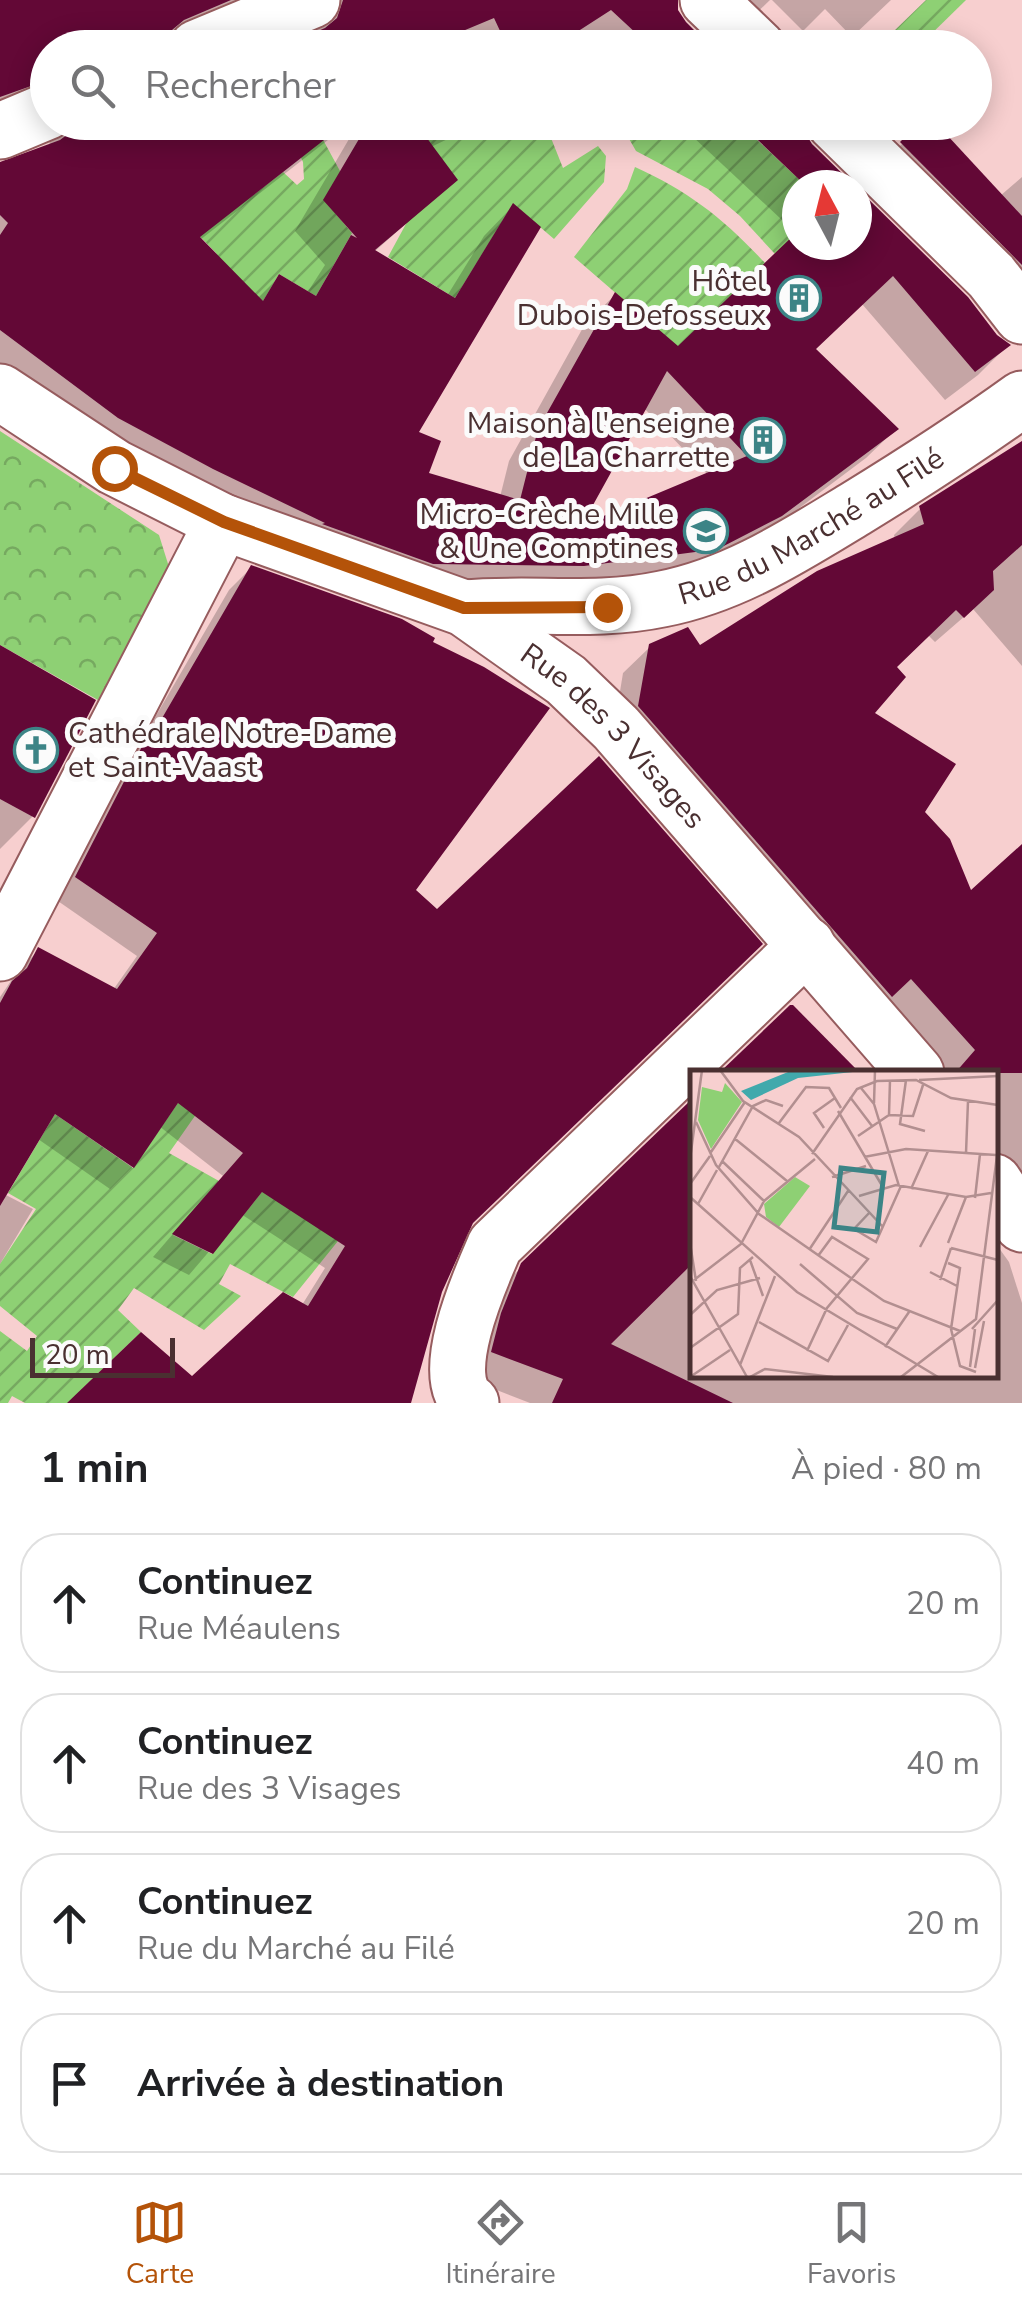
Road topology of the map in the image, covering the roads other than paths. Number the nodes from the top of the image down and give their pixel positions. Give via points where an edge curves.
1 (312, 0) edge
2 (708, 0) edge
3 (240, 30) edge
4 (739, 30) edge
5 (30, 118) edge
6 (0, 131) edge
7 (852, 140) edge
8 (1022, 316) edge
9 (0, 392) edge
10 (1022, 399) edge
11 (224, 522) junction
12 (464, 608) junction
13 (807, 946) junction
14 (0, 953) edge
15 (913, 1070) edge
16 (997, 1186) edge
17 (1022, 1224) edge
18 (466, 1400) edge

1 - 3 street
2 - 4 street
5 - 6 street
7 - 8 street via 991,276
9 - 11 street, Rue des 3 Visages via 114,468
10 - 12 street, Rue du Marché au Filé via 952,450 726,582 607,607
11 - 12 street, Rue des 3 Visages
11 - 14 street
12 - 13 street, Rue des 3 Visages via 596,707
13 - 15 street, Rue des 3 Visages
13 - 18 street via 495,1245 456,1358
16 - 17 street

